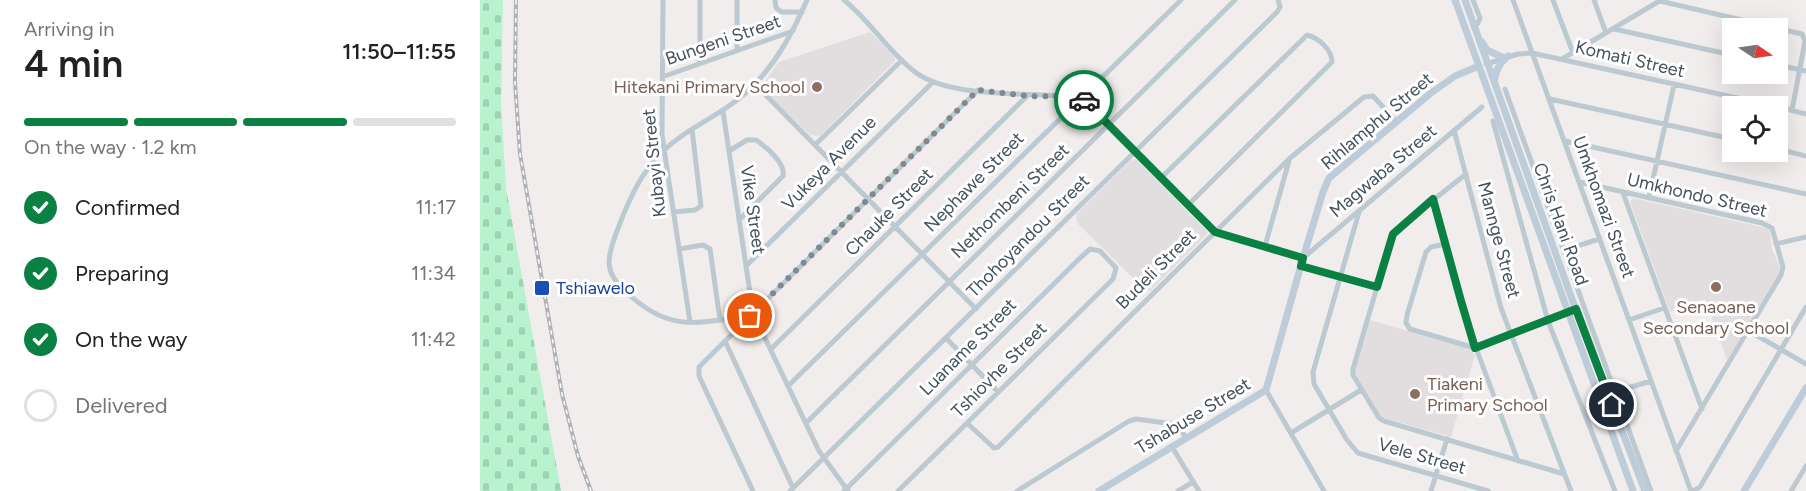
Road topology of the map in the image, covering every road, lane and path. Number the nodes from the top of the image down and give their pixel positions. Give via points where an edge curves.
1 (663, 0) edge
2 (700, 0) edge
3 (737, 0) edge
4 (775, 0) edge
5 (807, 0) edge
6 (844, 0) edge
7 (1181, 0) edge
8 (1234, 0) edge
9 (1278, 0) edge
10 (1455, 0) edge
11 (1464, 0) edge
12 (1473, 0) edge
13 (1513, 0) edge
14 (1553, 0) edge
15 (1594, 0) edge
16 (1661, 0) edge
17 (802, 12) junction
18 (1474, 29) junction
19 (1614, 29) junction
20 (793, 31) junction
21 (1606, 33) junction
22 (737, 51) junction
23 (1532, 53) junction
24 (1573, 53) junction
25 (1722, 53) edge
26 (1506, 57) junction
27 (1562, 59) junction
28 (902, 60) junction
29 (700, 63) junction
30 (1483, 65) junction
31 (1788, 67) edge
32 (1803, 71) edge
33 (662, 76) junction
34 (933, 82) junction
35 (1493, 83) junction
36 (755, 84) junction
37 (1674, 85) junction
38 (1506, 89) dead end
39 (978, 90) junction
40 (1028, 96) junction
41 (1725, 96) edge
42 (1081, 98) junction
43 (1550, 99) junction
44 (1482, 107) dead end
45 (1788, 109) edge
46 (1792, 110) junction
47 (723, 111) junction
48 (1806, 114) edge
49 (1494, 121) dead end
50 (1397, 122) junction
51 (1109, 125) junction
52 (1665, 125) junction
53 (692, 129) junction
54 (1454, 130) junction
55 (1722, 138) edge
56 (1565, 141) junction
57 (815, 145) junction
58 (664, 150) junction
59 (729, 151) junction
60 (1135, 152) junction
61 (1788, 152) edge
62 (1806, 156) edge
63 (1289, 159) junction
64 (1657, 161) junction
65 (842, 171) junction
66 (1466, 174) junction
67 (1161, 178) junction
68 (1579, 182) junction
69 (1623, 193) junction
70 (1806, 194) edge
71 (1649, 197) junction
72 (1433, 199) junction
73 (869, 200) junction
74 (1188, 205) junction
75 (1359, 210) junction
76 (674, 212) junction
77 (739, 220) junction
78 (896, 227) junction
79 (1215, 232) junction
80 (1806, 237) edge
81 (1599, 239) junction
82 (1445, 244) junction
83 (1776, 244) junction
84 (1264, 246) junction
85 (679, 249) junction
86 (1565, 250) junction
87 (922, 254) junction
88 (1302, 262) junction
89 (746, 266) junction
90 (1116, 268) joint
91 (1341, 277) junction
92 (949, 281) junction
93 (1377, 287) junction
94 (1806, 307) edge
95 (1664, 308) junction
96 (976, 309) junction
97 (1576, 309) junction
98 (1568, 312) junction
99 (752, 314) junction
100 (720, 320) junction
101 (1629, 320) junction
102 (1548, 321) junction
103 (690, 322) junction
104 (1749, 331) junction
105 (1511, 335) junction
106 (946, 338) junction
107 (725, 342) junction
108 (1475, 348) junction
109 (771, 349) junction
110 (1782, 349) junction
111 (1806, 364) edge
112 (972, 365) junction
113 (1651, 381) junction
114 (788, 386) junction
115 (1806, 388) edge
116 (1266, 390) junction
117 (1361, 390) junction
118 (998, 392) junction
119 (1615, 392) junction
120 (1702, 409) junction
121 (1329, 410) junction
122 (806, 423) junction
123 (967, 423) junction
124 (1291, 433) junction
125 (1186, 438) junction
126 (1447, 439) junction
127 (1172, 447) junction
128 (1676, 451) junction
129 (824, 458) junction
130 (1518, 461) junction
131 (1806, 466) edge
132 (1564, 474) junction
133 (1436, 476) junction
134 (1193, 482) junction
135 (792, 490) edge
136 (846, 490) edge
137 (753, 491) edge
138 (898, 491) edge
139 (1017, 491) edge
140 (1099, 491) edge
141 (1178, 491) edge
142 (1199, 491) edge
143 (1324, 491) edge
144 (1431, 491) edge
145 (1488, 491) edge
146 (1571, 491) edge
147 (1615, 491) edge
148 (1633, 491) edge
149 (1645, 491) edge
150 (1651, 491) edge
151 (1692, 491) edge
152 (1744, 491) edge
153 (1791, 491) edge

1 - 33 street, Kubayi Street
2 - 29 street
3 - 22 street
4 - 17 street via 780,11
5 - 17 street
6 - 28 street
7 - 42 street, Nephawe Street
8 - 51 street, Nethombeni Street
9 - 60 street, Thohoyandou Street via 1277,12
10 - 30 main road, Chris Hani Road
11 - 18 main road, Chris Hani Road
12 - 18 street via 1480,18
13 - 23 street, Umkhomazi Street
14 - 24 street
15 - 21 street
16 - 19 street
16 - 32 street via 1800,32 1805,41
17 - 20 street
18 - 26 main road via 1487,50
18 - 30 main road, Chris Hani Road
19 - 21 street
19 - 25 street
20 - 22 street, Bungeni Street
20 - 36 street
21 - 24 street
22 - 29 street, Bungeni Street
23 - 26 street, Komati Street
23 - 27 street, Komati Street
23 - 43 street, Umkhomazi Street
24 - 27 street
26 - 30 street, Komati Street
26 - 35 main road
27 - 37 street, Komati Street
28 - 34 street
28 - 57 street
29 - 33 street, Bungeni Street
30 - 35 main road, Chris Hani Road
30 - 50 main road, Rihlamphu Street via 1455,76
30 - 98 main road, Chris Hani Road
31 - 32 street
32 - 46 street
33 - 58 street, Kubayi Street
34 - 39 street
34 - 65 street, Vukeya Avenue
35 - 97 main road, Chris Hani Road
36 - 47 street
36 - 57 street
37 - 41 street, Komati Street
37 - 52 street
38 - 86 street
39 - 40 street
39 - 73 street
40 - 42 street
40 - 78 street, Chauke Street
42 - 51 street
42 - 87 street, Nephawe Street
43 - 52 street
43 - 56 street, Umkhomazi Street
44 - 54 street, Magwaba Street
45 - 46 street, Komati Street
46 - 48 street, Komati Street
47 - 53 street
47 - 59 street, Vike Street
49 - 102 street, Chris Hani Road
50 - 63 street, Budeli Street via 1373,96 1367,95
50 - 88 main road, Rihlamphu Street via 1329,178
51 - 60 street
51 - 92 street, Nethombeni Street
52 - 55 street
52 - 64 street
53 - 58 street
53 - 76 street via 701,206
54 - 66 street, Mannge Street
54 - 75 street, Magwaba Street
56 - 64 street
56 - 68 street, Umkhomazi Street
57 - 65 street
58 - 76 street, Kubayi Street
58 - 103 street via 637,184 611,248 609,266 617,284 640,305 670,321
59 - 77 street, Vike Street
59 - 77 street via 747,140 756,140 782,164 784,172
60 - 67 street
60 - 96 street, Thohoyandou Street
61 - 62 street
63 - 79 street, Budeli Street
63 - 84 street
64 - 70 street
64 - 71 street
65 - 73 street
65 - 89 street, Vukeya Avenue
66 - 72 street
66 - 105 street, Mannge Street
67 - 74 street
67 - 74 street via 1307,35 1317,39 1330,52 1332,62
68 - 69 street, Umkhondo Street
68 - 81 street, Umkhomazi Street
69 - 71 street, Umkhondo Street
69 - 95 street
71 - 83 street, Umkhondo Street via 1766,224 1772,228
72 - 82 street
72 - 93 street via 1393,234
73 - 78 street
73 - 99 street
74 - 79 street
75 - 88 street, Magwaba Street
75 - 91 street, Vele Street
76 - 85 street, Kubayi Street
77 - 89 street, Vike Street
78 - 87 street
78 - 109 street, Chauke Street
79 - 84 street
79 - 123 street, Budeli Street via 998,447 989,445
80 - 83 street
81 - 86 street
81 - 101 street, Umkhomazi Street
82 - 108 street
82 - 108 street via 1426,252 1407,326
83 - 104 street, Umkhondo Street via 1782,272
84 - 88 street
85 - 100 street via 699,245 710,249
85 - 103 street, Kubayi Street
86 - 119 street
87 - 92 street
87 - 114 street, Nephawe Street
88 - 91 street
88 - 116 main road, Rihlamphu Street
89 - 99 street, Vike Street
90 - 112 street, Luaname Street via 1100,251 1090,249
90 - 118 street, Tshiovhe Street via 1113,279
91 - 93 street
91 - 121 street, Vele Street via 1312,377
92 - 96 street
92 - 122 street, Nethombeni Street
93 - 117 street via 1353,369
94 - 110 street
95 - 101 street
95 - 120 street
96 - 106 street, Thohoyandou Street
97 - 98 street
97 - 149 main road, Chris Hani Road
98 - 102 street
98 - 148 main road, Chris Hani Road
99 - 100 street
99 - 107 street
99 - 109 street, Vike Street
100 - 103 street
101 - 113 street, Umkhomazi Street
102 - 105 street
102 - 147 street, Chris Hani Road
104 - 110 street
104 - 120 street, Umkhondo Street
105 - 108 street
105 - 132 street, Mannge Street
106 - 112 street
106 - 129 street, Thohoyandou Street
107 - 135 street
107 - 137 street via 701,364 699,376
108 - 130 street
109 - 114 street, Vike Street
110 - 111 street
110 - 151 street via 1700,487
112 - 118 street
112 - 136 street, Luaname Street
113 - 119 street
113 - 128 street, Umkhomazi Street
114 - 122 street, Vike Street
115 - 152 main road
116 - 124 street, Tshabuse Street
116 - 125 main road, Tshabuse Street
117 - 121 street
117 - 126 street via 1381,420
118 - 123 street, Tshiovhe Street
119 - 150 street
120 - 128 street, Umkhondo Street
121 - 124 street
121 - 133 street, Vele Street via 1358,453
122 - 129 street, Vike Street
123 - 138 street, Tshiovhe Street
124 - 143 street, Tshabuse Street
125 - 127 main road, Tshabuse Street
125 - 139 street via 1174,424 1137,419
126 - 130 street
126 - 133 street
127 - 134 street
127 - 140 main road, Tshabuse Street
128 - 151 street, Umkhomazi Street
129 - 135 street, Thohoyandou Street
129 - 136 street, Vike Street
130 - 132 street
131 - 153 street
132 - 146 street, Mannge Street
133 - 144 street
133 - 145 street, Vele Street
134 - 141 street
134 - 142 street

